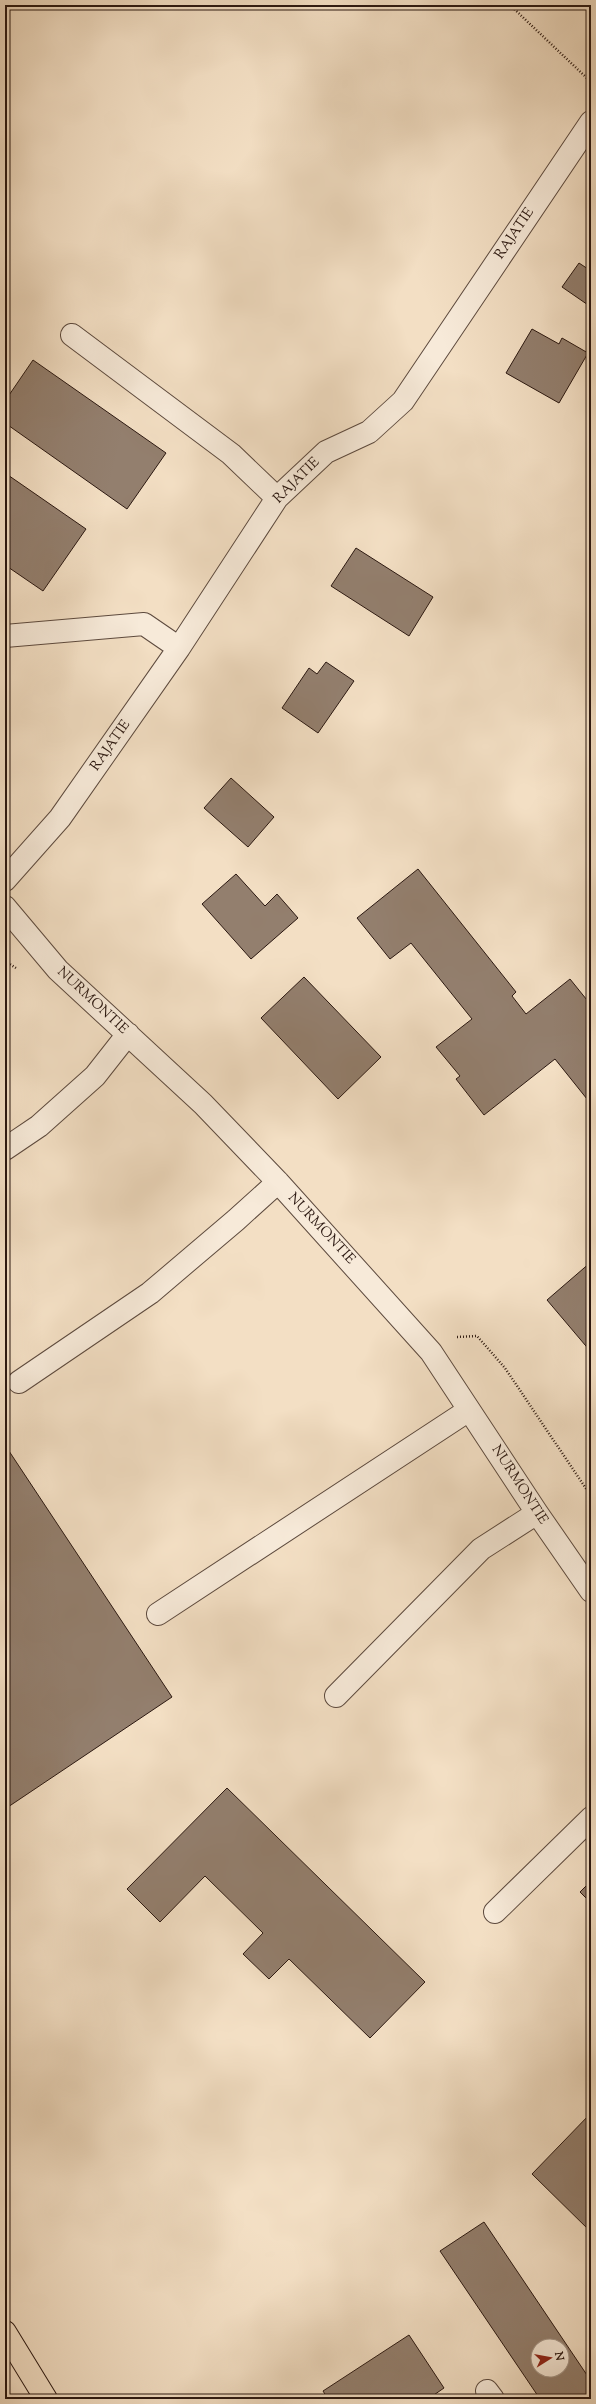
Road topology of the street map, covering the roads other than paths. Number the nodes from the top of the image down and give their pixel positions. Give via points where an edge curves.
1 (591, 122) edge
2 (72, 335) dead end
3 (277, 498) junction
4 (5, 636) edge
5 (179, 648) junction
6 (5, 880) edge
7 (5, 907) edge
8 (128, 1034) junction
9 (5, 1149) edge
10 (278, 1182) junction
11 (19, 1382) dead end
12 (470, 1410) junction
13 (537, 1513) junction
14 (591, 1591) edge
15 (158, 1614) dead end
16 (336, 1696) dead end
17 (591, 1818) edge
18 (495, 1912) dead end
19 (5, 2332) edge
20 (46, 2399) edge

1 - 3 street, RAJATIE via 403,401 369,432 326,452
2 - 3 street via 231,454
3 - 5 street, RAJATIE
4 - 5 street via 144,624
5 - 6 street, RAJATIE via 60,818
7 - 8 street, NURMONTIE via 58,970
8 - 9 street via 95,1076 39,1126
8 - 10 street, NURMONTIE via 203,1104
10 - 11 street via 150,1293
10 - 12 street, NURMONTIE via 431,1352
12 - 13 street, NURMONTIE
12 - 15 street
13 - 14 street, NURMONTIE
13 - 16 street via 481,1549
17 - 18 street
19 - 20 highway

